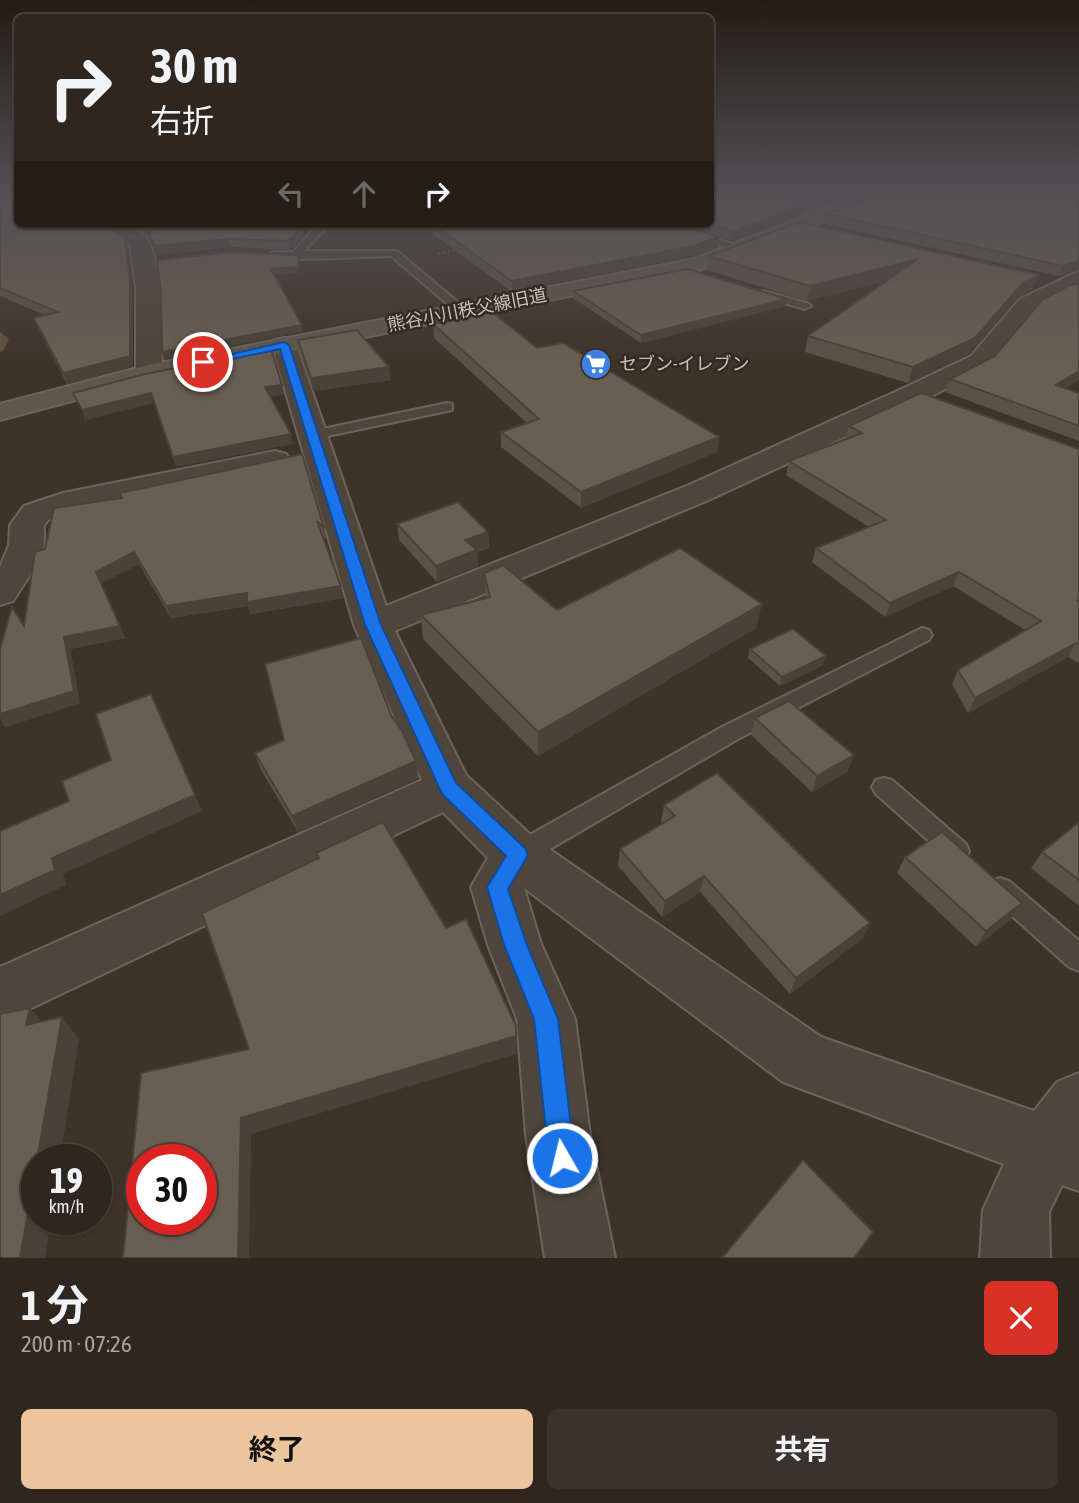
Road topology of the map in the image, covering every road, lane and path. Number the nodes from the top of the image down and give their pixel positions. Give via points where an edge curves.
1 (143, 249) edge
2 (301, 249) edge
3 (463, 249) edge
4 (737, 249) edge
5 (256, 254) edge
6 (294, 256) junction
7 (403, 261) junction
8 (682, 268) junction
9 (707, 276) edge
10 (1063, 283) edge
11 (756, 291) edge
12 (804, 306) edge
13 (461, 310) junction
14 (284, 345) junction
15 (149, 373) junction
16 (916, 393) junction
17 (447, 407) dead end
18 (953, 407) edge
19 (0, 412) edge
20 (315, 443) junction
21 (0, 593) edge
22 (373, 625) junction
23 (922, 635) dead end
24 (884, 786) dead end
25 (449, 788) junction
26 (518, 855) junction
27 (1079, 958) edge
28 (0, 995) edge
29 (1068, 1136) edge
30 (580, 1258) edge
31 (1015, 1258) edge

1 - 15 street via 150,261
2 - 6 lane
3 - 7 path
4 - 8 street, 熊谷小川秩父線旧道
5 - 6 lane
6 - 7 lane via 393,253
7 - 13 lane
8 - 9 lane
8 - 13 street, 熊谷小川秩父線旧道
10 - 16 street via 1028,304 980,361
11 - 12 lane
13 - 14 street, 熊谷小川秩父線旧道
14 - 15 street, 熊谷小川秩父線旧道
14 - 20 street
15 - 19 street, 熊谷小川秩父線旧道
16 - 18 street
16 - 22 street via 700,492
17 - 20 lane
20 - 21 street via 36,513 27,525 29,542 22,563
20 - 22 street
22 - 25 street
23 - 26 lane via 730,733
24 - 27 lane
25 - 26 street
25 - 28 street
26 - 29 street via 804,1061
26 - 30 street via 497,887 546,1019 558,1135
29 - 31 street via 1016,1210

